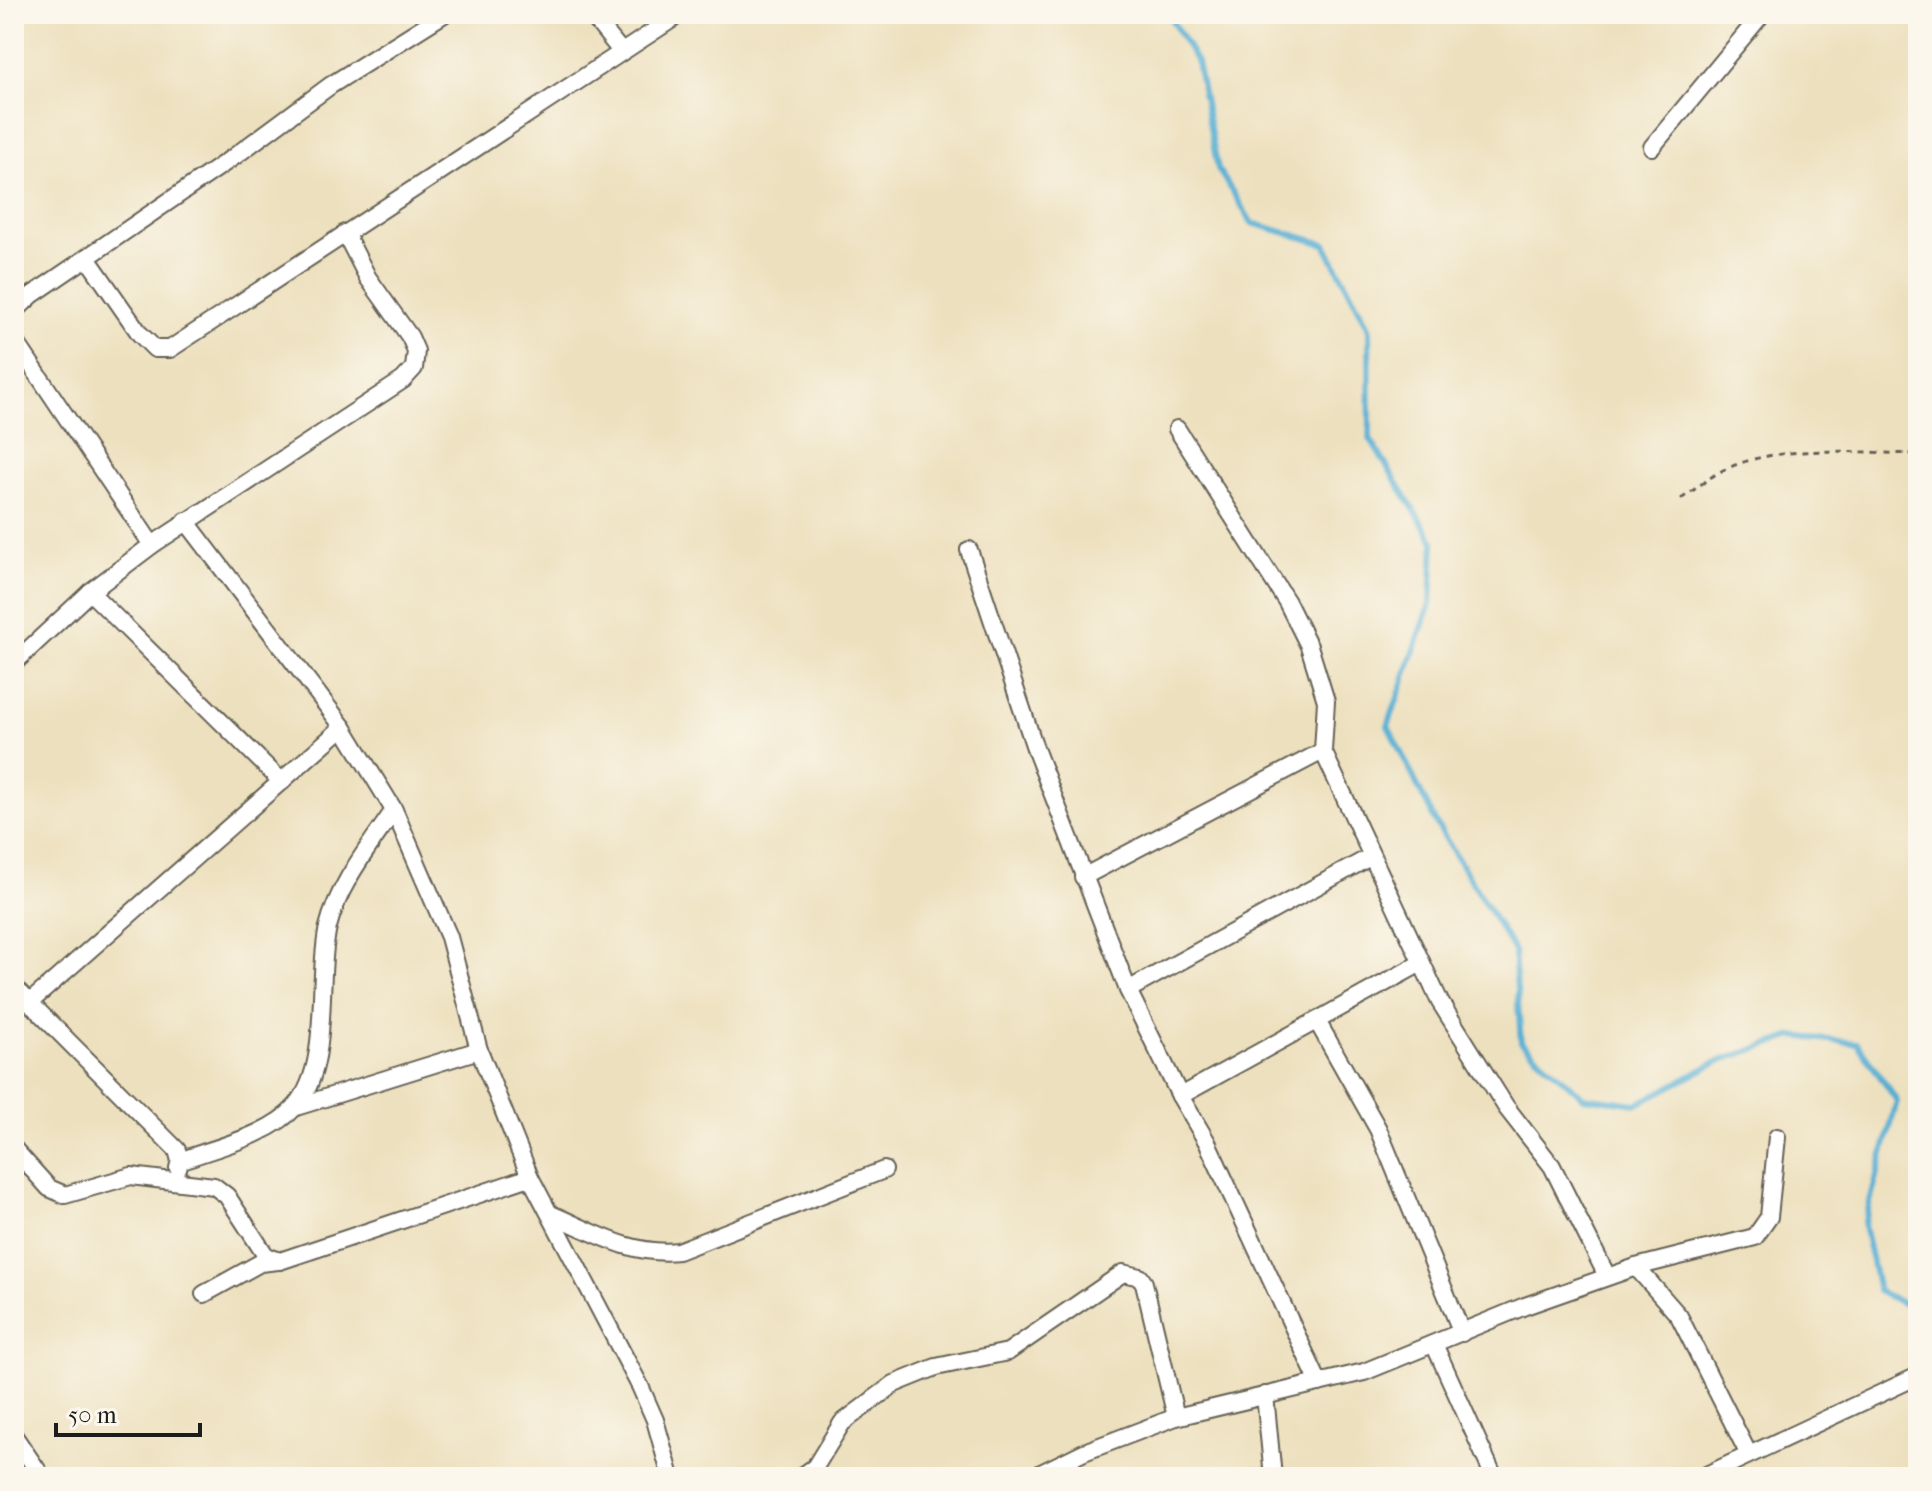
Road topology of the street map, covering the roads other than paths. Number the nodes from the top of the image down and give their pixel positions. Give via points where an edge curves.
1 (444, 14) edge
2 (591, 14) edge
3 (680, 14) edge
4 (1762, 14) edge
5 (620, 50) junction
6 (1652, 147) dead end
7 (345, 233) junction
8 (87, 258) junction
9 (14, 312) edge
10 (14, 339) edge
11 (1177, 429) dead end
12 (186, 521) junction
13 (152, 545) junction
14 (969, 550) dead end
15 (90, 592) junction
16 (14, 663) edge
17 (343, 727) junction
18 (1323, 751) junction
19 (282, 782) junction
20 (394, 810) junction
21 (1370, 857) junction
22 (1083, 877) junction
23 (1421, 963) junction
24 (14, 987) edge
25 (1128, 990) junction
26 (29, 1003) junction
27 (1317, 1021) junction
28 (479, 1050) junction
29 (1180, 1096) junction
30 (296, 1107) junction
31 (1777, 1137) dead end
32 (15, 1152) edge
33 (180, 1161) junction
34 (884, 1170) dead end
35 (530, 1177) junction
36 (166, 1181) junction
37 (551, 1214) junction
38 (280, 1261) junction
39 (1636, 1267) junction
40 (1607, 1276) junction
41 (204, 1294) dead end
42 (1462, 1333) junction
43 (1434, 1344) junction
44 (1918, 1376) edge
45 (1319, 1383) junction
46 (1265, 1395) junction
47 (1176, 1417) junction
48 (14, 1436) edge
49 (1748, 1453) junction
50 (42, 1477) edge
51 (671, 1477) edge
52 (801, 1477) edge
53 (1033, 1477) edge
54 (1273, 1477) edge
55 (1494, 1477) edge
56 (1702, 1477) edge

1 - 8 street via 331,85
2 - 5 street
3 - 5 street
4 - 6 street
5 - 7 street
7 - 8 street via 162,351 140,334
7 - 12 street via 368,278 410,337 416,351 414,368
8 - 9 street
10 - 13 street
11 - 18 street via 1287,602 1309,646 1326,701
12 - 13 street
12 - 17 street
13 - 15 street
14 - 22 street
15 - 16 street
15 - 19 street
17 - 19 street
17 - 20 street
18 - 21 street
18 - 22 street
19 - 26 street
20 - 28 street via 449,937
20 - 30 street via 337,901 326,941 316,1057
21 - 23 street
21 - 25 street
22 - 25 street
23 - 27 street
23 - 40 street via 1469,1053 1552,1166
24 - 26 street
25 - 29 street
26 - 33 street via 177,1150
27 - 29 street
27 - 42 street via 1378,1129
28 - 30 street
28 - 35 street
29 - 45 street via 1207,1142
30 - 33 street via 257,1131
31 - 39 street via 1769,1217 1755,1237
32 - 36 street via 49,1188 65,1195 120,1178
33 - 36 street
34 - 37 street via 678,1251 653,1254 627,1247
35 - 37 street
35 - 38 street
36 - 38 street via 221,1189 266,1256
37 - 51 street via 640,1386
38 - 41 street via 260,1263
39 - 40 street
39 - 49 street via 1679,1316
40 - 42 street
42 - 43 street
43 - 45 street via 1364,1372
43 - 55 street
44 - 49 street
45 - 46 street
46 - 47 street
46 - 54 street
47 - 52 street via 1144,1283 1123,1273 1008,1352 936,1367 894,1384 842,1423 815,1467
47 - 53 street
48 - 50 street
49 - 56 street

